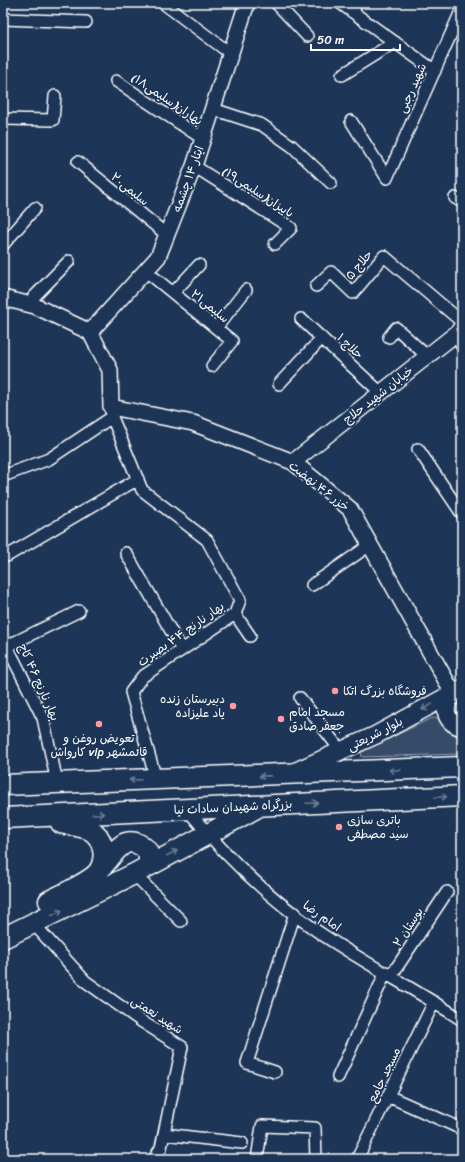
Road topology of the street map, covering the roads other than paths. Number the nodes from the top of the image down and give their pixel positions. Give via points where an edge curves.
1 (164, 3) edge
2 (247, 3) edge
3 (276, 3) edge
4 (340, 3) edge
5 (354, 8) edge
6 (462, 9) edge
7 (3, 19) edge
8 (86, 22) dead end
9 (307, 36) dead end
10 (395, 42) junction
11 (231, 54) junction
12 (434, 71) junction
13 (342, 75) dead end
14 (116, 81) dead end
15 (55, 96) dead end
16 (213, 108) junction
17 (3, 119) edge
18 (351, 121) dead end
19 (203, 139) junction
20 (78, 162) dead end
21 (194, 166) junction
22 (331, 183) dead end
23 (35, 208) dead end
24 (167, 236) junction
25 (275, 244) dead end
26 (3, 245) edge
27 (69, 262) dead end
28 (199, 265) dead end
29 (146, 271) junction
30 (316, 286) dead end
31 (246, 290) dead end
32 (173, 293) junction
33 (3, 298) edge
34 (27, 304) junction
35 (302, 319) dead end
36 (216, 328) junction
37 (90, 332) junction
38 (460, 332) edge
39 (389, 337) dead end
40 (322, 338) junction
41 (427, 356) junction
42 (212, 366) dead end
43 (279, 384) dead end
44 (381, 393) junction
45 (112, 412) junction
46 (418, 449) dead end
47 (293, 462) junction
48 (3, 476) edge
49 (138, 479) junction
50 (462, 514) edge
51 (370, 545) junction
52 (126, 553) dead end
53 (7, 556) dead end
54 (312, 585) dead end
55 (79, 611) dead end
56 (235, 614) junction
57 (250, 636) dead end
58 (182, 650) junction
59 (457, 691) edge
60 (300, 698) dead end
61 (462, 727) edge
62 (341, 751) junction
63 (462, 767) edge
64 (287, 775) junction
65 (156, 779) junction
66 (57, 782) junction
67 (3, 785) edge
68 (462, 796) edge
69 (262, 806) junction
70 (186, 809) junction
71 (35, 817) junction
72 (3, 818) edge
73 (208, 835) junction
74 (141, 870) junction
75 (99, 871) junction
76 (447, 892) dead end
77 (295, 914) junction
78 (181, 921) dead end
79 (34, 924) junction
80 (4, 936) edge
81 (389, 974) junction
82 (434, 1002) junction
83 (462, 1020) edge
84 (275, 1072) dead end
85 (338, 1078) dead end
86 (388, 1096) junction
87 (462, 1129) edge
88 (164, 1134) junction
89 (242, 1143) dead end
90 (154, 1159) edge
91 (257, 1159) edge
92 (316, 1159) edge
93 (357, 1159) edge

1 - 11 street
2 - 11 street, ایثار ۱۴ چشمه
3 - 9 street
4 - 5 street
5 - 10 street
6 - 12 street, شهید رجبی
7 - 8 street
10 - 12 street
10 - 13 street
11 - 16 street, ایثار ۱۴ چشمه
12 - 18 street, شهید رجبی via 387,178
14 - 19 street, بهاران(سلیمی۱۸)
15 - 17 street via 53,120
16 - 19 street, ایثار ۱۴ چشمه
16 - 22 street via 262,125 292,146
19 - 21 street, ایثار ۱۴ چشمه
20 - 24 street, سلیمی۲۰
21 - 24 street, ایثار ۱۴ چشمه
21 - 25 street, پاییزان(سلیمی۱۹) via 291,228
23 - 26 street
24 - 29 street, ایثار ۱۴ چشمه via 158,257
27 - 34 street
28 - 32 street
29 - 32 street, سلیمی۲۱
29 - 37 street, ایثار ۱۴ چشمه
30 - 38 street, حلاج ۵ via 331,272 353,293 384,256
31 - 36 street
32 - 36 street, سلیمی۲۱
33 - 34 street
34 - 37 street
35 - 40 street, حلاج ۱
36 - 42 street, سلیمی۲۱ via 232,341
37 - 45 street via 110,370
38 - 41 street, خیابان شهید حلاج
39 - 41 street via 396,328
40 - 43 street
40 - 44 street, حلاج ۱
41 - 44 street, خیابان شهید حلاج
44 - 47 street, خیابان شهید حلاج
45 - 47 street, خزر ۴۶ نهضت via 193,423
45 - 48 street via 49,458
45 - 49 street, بهار نارنج ۴۴ بصیرت
46 - 50 street
47 - 51 street, خزر ۴۶ نهضت via 350,509
49 - 53 street
49 - 56 street, بهار نارنج ۴۴ بصیرت via 142,490 207,540 240,600
51 - 54 street
51 - 59 street, خزر ۴۶ نهضت
52 - 58 street
55 - 66 street, بهار نارنج ۴۶ کاج via 7,646 43,718
56 - 57 street
56 - 58 street, بهار نارنج ۴۴ بصیرت
58 - 65 street, بهار نارنج ۴۴ بصیرت via 142,677 130,692
59 - 61 main road via 446,704 446,715 455,725
59 -> 62 main road, بلوار شریعتی
60 - 62 street
62 - 64 main road, بلوار شریعتی
63 -> 64 highway
64 -> 65 highway
65 -> 66 highway
66 - 67 highway
69 -> 68 highway, بزرگراه شهیدان سادات نیا
69 - 70 highway, بزرگراه شهیدان سادات نیا
69 - 73 highway
71 -> 70 highway, بزرگراه شهیدان سادات نیا
70 - 73 street, امام رضا
71 - 72 highway, بزرگراه شهیدان سادات نیا
71 - 75 highway via 89,829 100,839 104,854
74 -> 73 highway
73 - 77 street, امام رضا via 256,883
74 - 75 highway via 149,856 145,848 129,842 121,845
74 - 78 street
79 -> 74 highway
75 - 80 highway
76 - 81 street, بوستان ۲
77 - 81 street, امام رضا via 317,931
77 - 84 street via 247,1064
79 - 80 highway
79 - 88 street, شهید نعمتی via 85,981 182,1047
81 - 82 street, امام رضا
81 - 85 street, بوستان ۲
82 - 83 street, امام رضا
82 - 86 street, مسجد جامع
86 - 87 street
86 - 93 street, مسجد جامع
88 - 89 street
88 - 90 street, شهید نعمتی via 161,1148
91 - 92 street via 262,1126 315,1128

